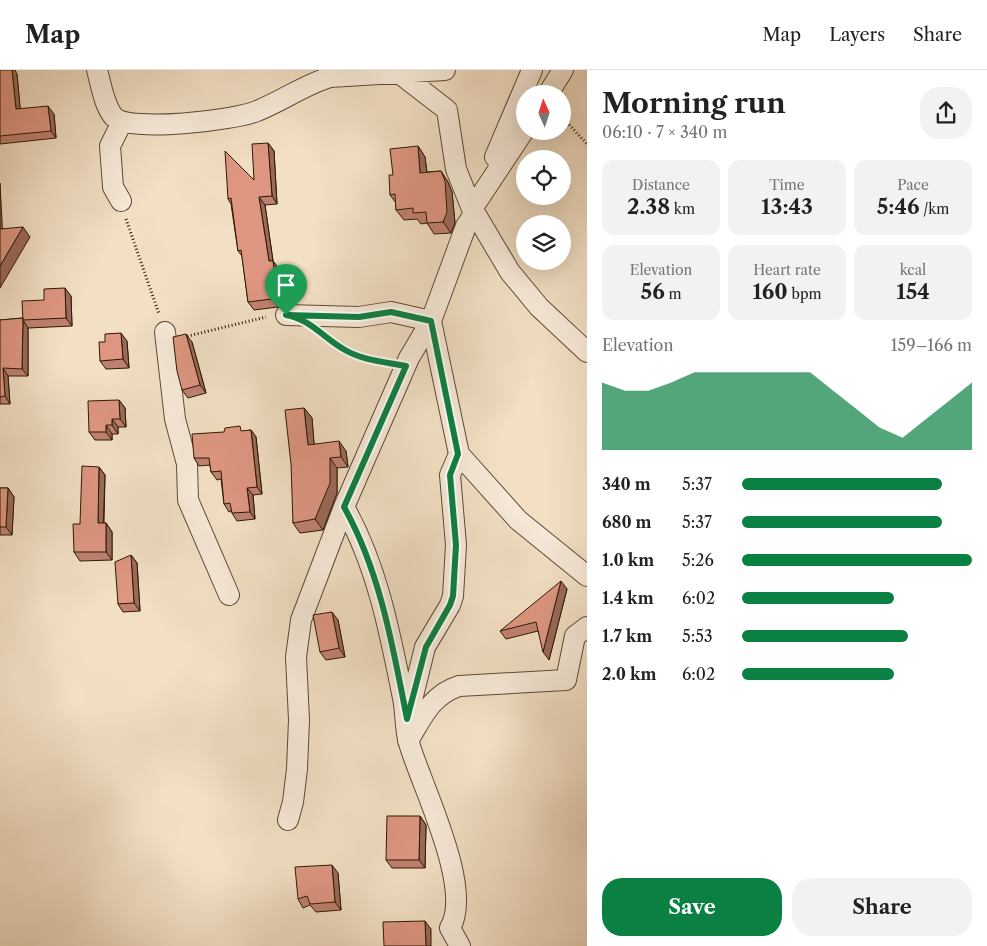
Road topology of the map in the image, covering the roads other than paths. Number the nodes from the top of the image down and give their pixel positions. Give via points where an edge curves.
1 (97, 70) edge
2 (445, 70) edge
3 (532, 70) edge
4 (563, 70) edge
5 (399, 73) junction
6 (554, 85) edge
7 (122, 122) junction
8 (518, 140) edge
9 (121, 201) road end
10 (473, 211) junction
11 (286, 315) road end
12 (431, 321) junction
13 (165, 332) road end
14 (587, 352) edge
15 (458, 454) junction
16 (344, 507) junction
17 (587, 576) edge
18 (229, 595) dead end
19 (587, 627) edge
20 (407, 719) junction
21 (408, 741) junction
22 (288, 820) dead end
23 (460, 946) edge

1 - 7 street via 113,116
2 - 5 street
3 - 10 street
4 - 6 street
5 - 7 street via 330,77 313,82 256,112 230,119 143,125
5 - 10 street via 448,110 456,169
7 - 9 street via 110,146 113,188
8 - 10 street
10 - 12 street
10 - 14 street via 510,272 539,306
11 - 12 street via 359,317 391,312
12 - 15 street
12 - 16 street via 406,366
13 - 18 street via 175,419 187,464 188,500
15 - 17 street via 518,520
15 - 20 street via 450,475 456,545 453,596 426,647
16 - 20 street via 375,579 395,655
16 - 22 street via 301,620 297,642 297,769
19 - 21 street via 575,636 566,680 458,686 446,690 432,702
20 - 21 street
21 - 23 street via 438,820 454,883 455,919 450,928

